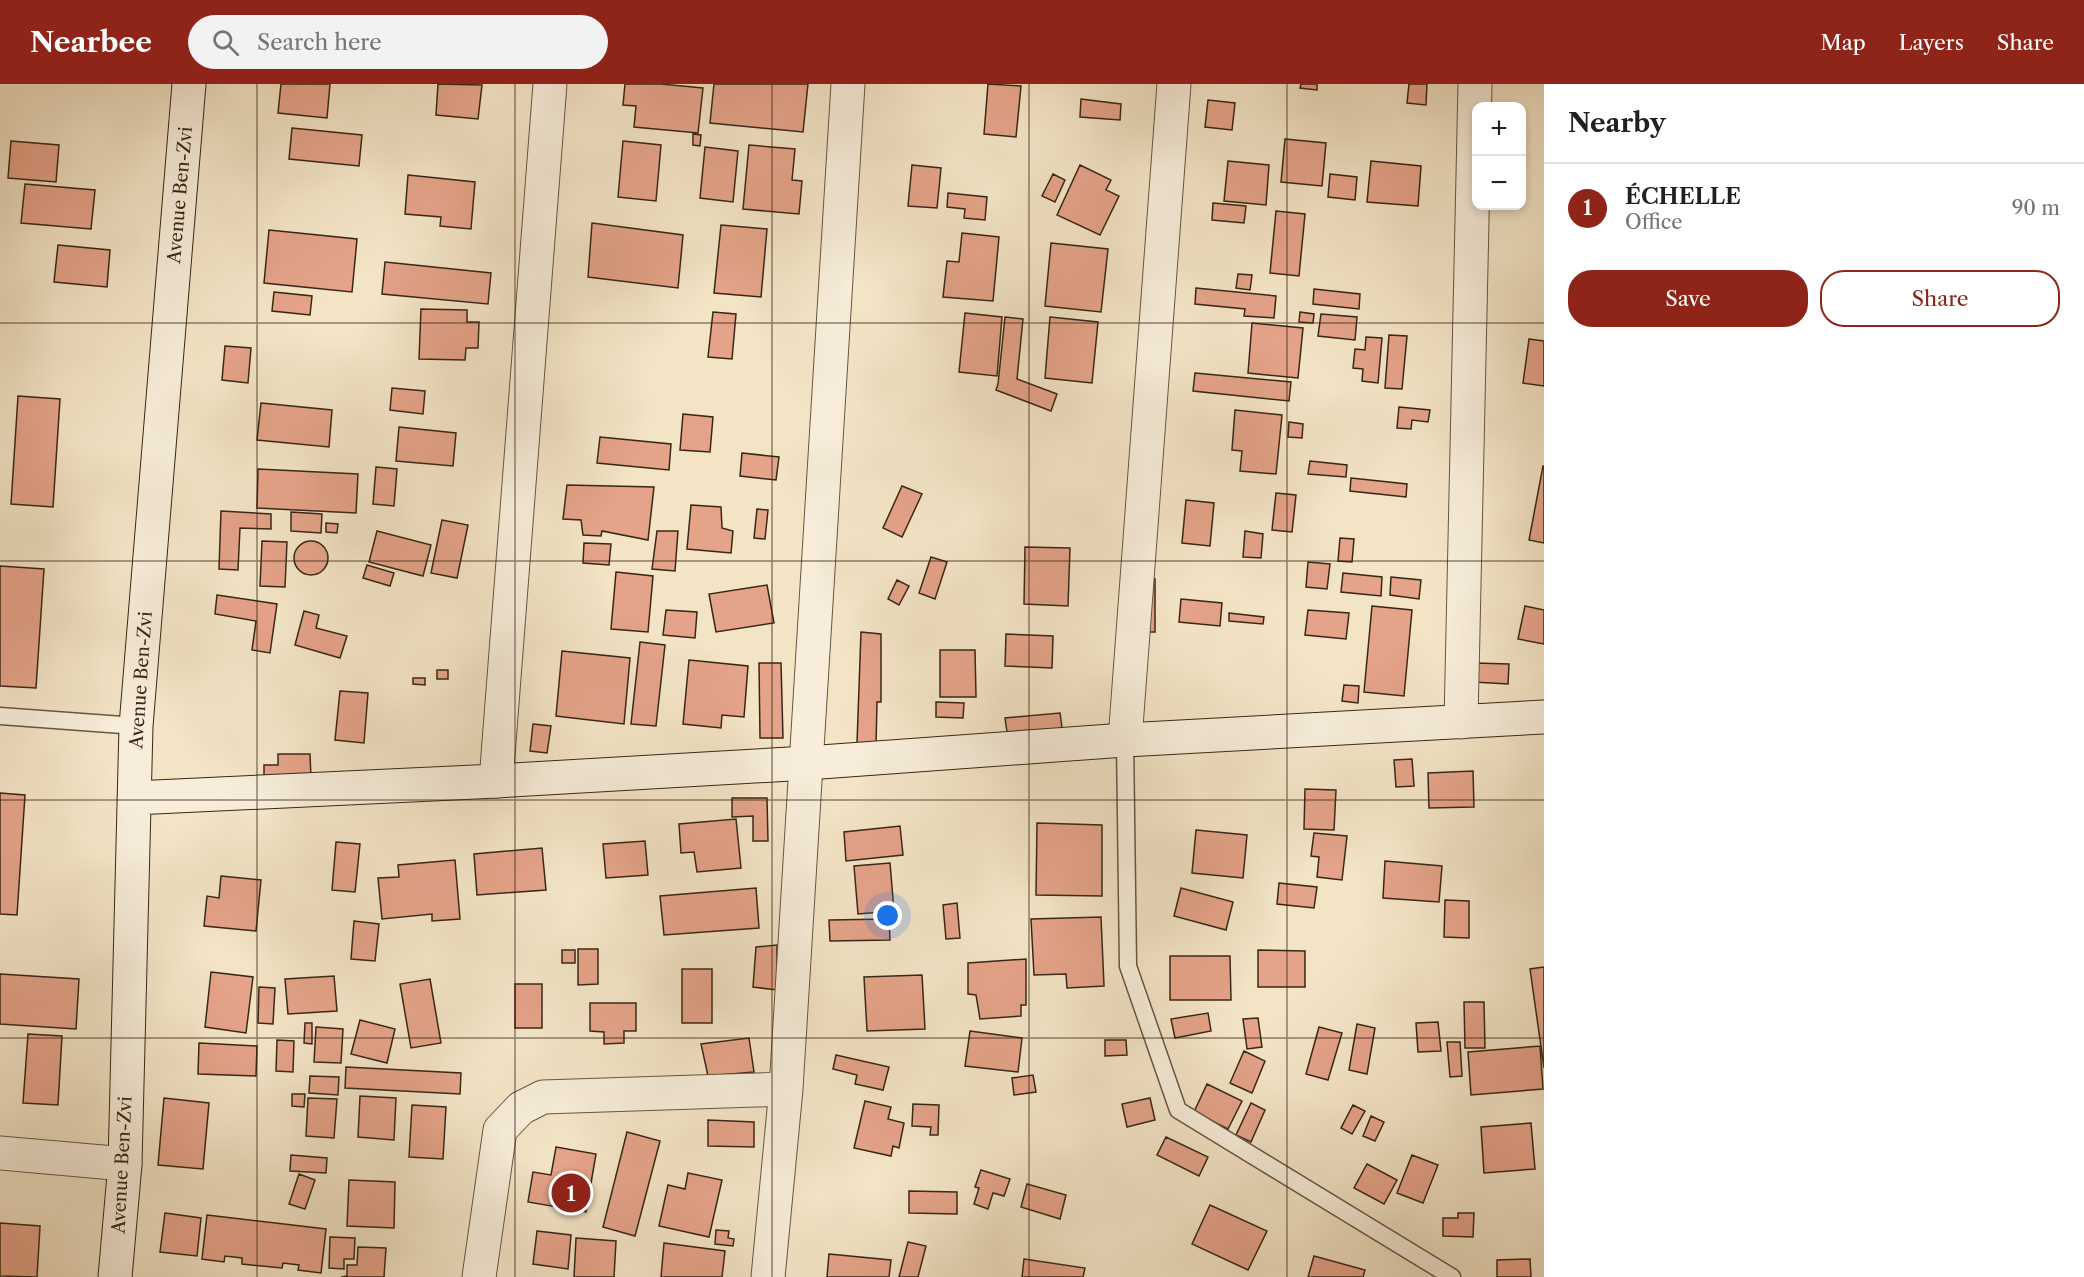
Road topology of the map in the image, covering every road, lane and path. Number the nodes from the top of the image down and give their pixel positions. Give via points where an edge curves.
1 (189, 84) edge
2 (550, 84) edge
3 (849, 84) edge
4 (1174, 84) edge
5 (1475, 84) edge
6 (0, 716) edge
7 (1544, 717) edge
8 (1461, 722) junction
9 (136, 726) junction
10 (1125, 740) junction
11 (807, 763) junction
12 (496, 781) junction
13 (134, 798) junction
14 (786, 1089) junction
15 (0, 1153) edge
16 (125, 1164) junction
17 (115, 1277) edge
18 (479, 1277) edge
19 (768, 1277) edge
20 (1452, 1277) edge

1 - 9 street, Avenue Ben-Zvi
2 - 12 street
3 - 11 street
4 - 10 street
5 - 8 street
6 - 9 lane
7 - 8 street
8 - 10 street
9 - 13 street, Avenue Ben-Zvi
10 - 11 street
10 - 20 lane via 1128,966 1178,1110
11 - 12 street
11 - 14 street
12 - 13 street
13 - 16 street, Avenue Ben-Zvi
14 - 18 street via 543,1097 521,1108 500,1130
14 - 19 street
15 - 16 street
16 - 17 street, Avenue Ben-Zvi

